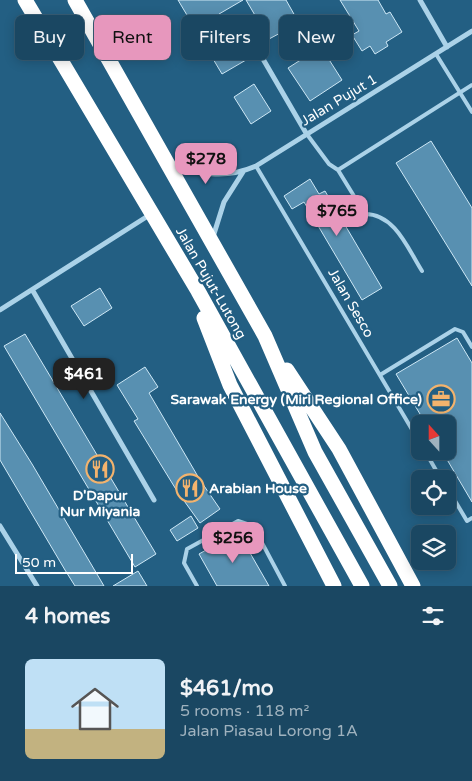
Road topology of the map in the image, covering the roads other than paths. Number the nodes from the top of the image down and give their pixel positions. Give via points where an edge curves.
1 (25, 0) edge
2 (75, 0) edge
3 (420, 0) edge
4 (472, 32) edge
5 (447, 47) junction
6 (436, 54) junction
7 (264, 60) edge
8 (472, 85) edge
9 (460, 93) junction
10 (472, 112) edge
11 (306, 133) junction
12 (170, 166) junction
13 (256, 166) junction
14 (338, 170) junction
15 (243, 172) junction
16 (152, 214) junction
17 (212, 241) junction
18 (184, 267) junction
19 (422, 271) dead end
20 (32, 291) junction
21 (0, 310) edge
22 (265, 336) junction
23 (472, 346) edge
24 (380, 375) junction
25 (411, 428) edge
26 (154, 500) dead end
27 (456, 503) edge
28 (472, 518) edge
29 (0, 526) edge
30 (37, 586) edge
31 (197, 586) edge
32 (285, 586) edge
33 (334, 586) edge
34 (362, 586) edge
35 (390, 586) edge
36 (414, 586) edge

1 - 16 highway, Jalan Pujut-Lutong
2 - 12 highway, Jalan Pujut-Lutong
3 - 5 street
4 - 5 street, Jalan Pujut 1
5 - 6 street, Jalan Pujut 1
6 - 9 lane
6 - 11 street, Jalan Pujut 1
7 - 11 street
8 - 9 lane
9 - 10 lane
9 - 14 lane
11 - 13 street, Jalan Pujut 1
11 - 14 lane via 329,164
12 - 15 street, Jalan Pujut 1 via 210,176
12 - 17 highway, Jalan Pujut-Lutong
13 - 15 street, Jalan Pujut 1
13 - 24 lane, Jalan Sesco
14 - 19 lane via 365,214 375,214 395,228
15 - 17 street via 224,202
16 - 18 highway, Jalan Pujut-Lutong
16 - 20 street
17 - 22 highway, Jalan Pujut-Lutong
18 - 33 highway via 230,385
18 - 34 highway, Jalan Pujut-Lutong
20 - 21 street
20 - 26 street
22 - 35 highway, Jalan Pujut-Lutong via 315,452
22 - 36 highway via 339,449
23 - 24 lane via 463,332 455,329
24 - 25 lane, Jalan Sesco
27 - 28 lane via 466,521
29 - 30 street
31 - 32 lane via 184,563 187,549 238,521 253,526

